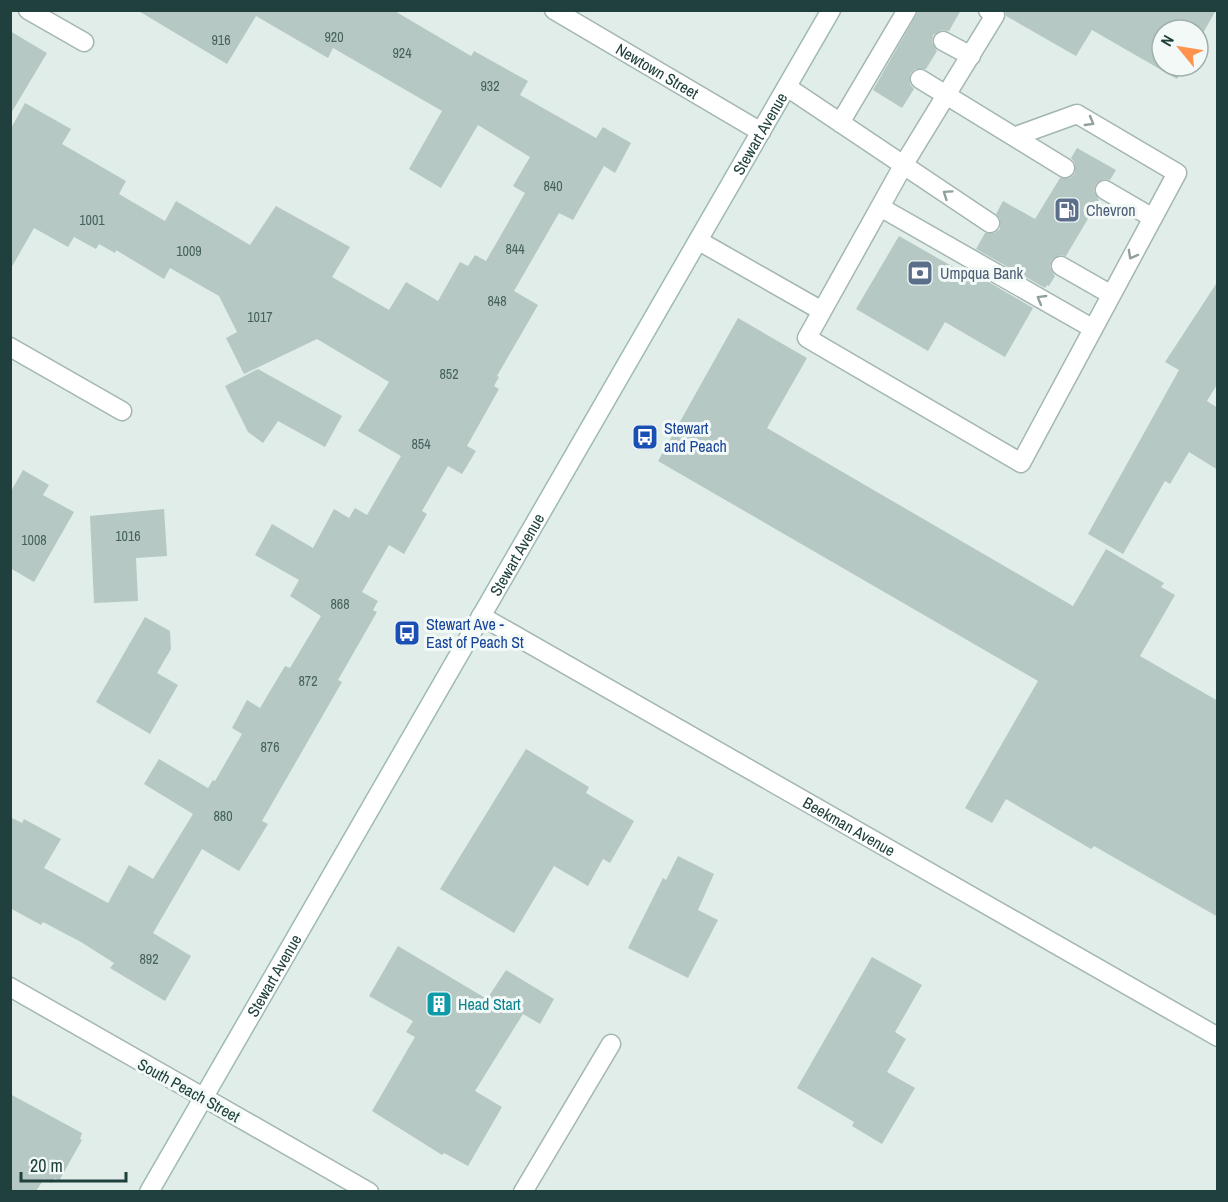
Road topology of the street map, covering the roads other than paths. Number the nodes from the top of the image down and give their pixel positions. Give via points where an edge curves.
1 (28, 10) edge
2 (554, 10) edge
3 (831, 10) edge
4 (988, 10) edge
5 (907, 17) edge
6 (943, 41) dead end
7 (84, 42) dead end
8 (971, 56) junction
9 (920, 79) dead end
10 (787, 87) junction
11 (945, 95) junction
12 (840, 123) junction
13 (761, 132) junction
14 (1016, 136) junction
15 (904, 164) junction
16 (1065, 168) dead end
17 (1105, 190) dead end
18 (880, 207) junction
19 (1153, 218) junction
20 (990, 223) dead end
21 (699, 241) junction
22 (1061, 266) dead end
23 (1110, 294) junction
24 (822, 311) junction
25 (1092, 328) junction
26 (10, 347) edge
27 (122, 411) dead end
28 (482, 616) junction
29 (10, 987) edge
30 (1218, 1037) edge
31 (611, 1044) dead end
32 (203, 1097) junction
33 (149, 1191) edge
34 (369, 1191) edge
35 (524, 1191) edge

1 - 7 street
2 - 13 street, Newtown Street
3 - 10 street, Stewart Avenue
4 - 8 street via 994,15
5 - 12 street via 885,58
6 - 8 street
8 - 11 street
9 - 11 street
10 - 12 street
10 - 13 street, Stewart Avenue
11 - 14 street
11 - 15 street
12 - 15 street
13 - 21 street, Stewart Avenue
14 - 16 street
14 -> 19 street via 1077,114 1177,172
15 - 18 street
20 -> 15 street
17 - 19 street
18 - 24 street
25 -> 18 street
19 -> 23 street
21 - 24 street
21 - 28 street, Stewart Avenue
22 - 23 street
23 - 25 street
24 - 25 street via 807,338 1021,464
26 - 27 street
28 - 30 street, Beekman Avenue
28 - 32 street, Stewart Avenue
29 - 32 street, South Peach Street
31 - 35 street
32 - 33 street, Stewart Avenue
32 - 34 street, South Peach Street

